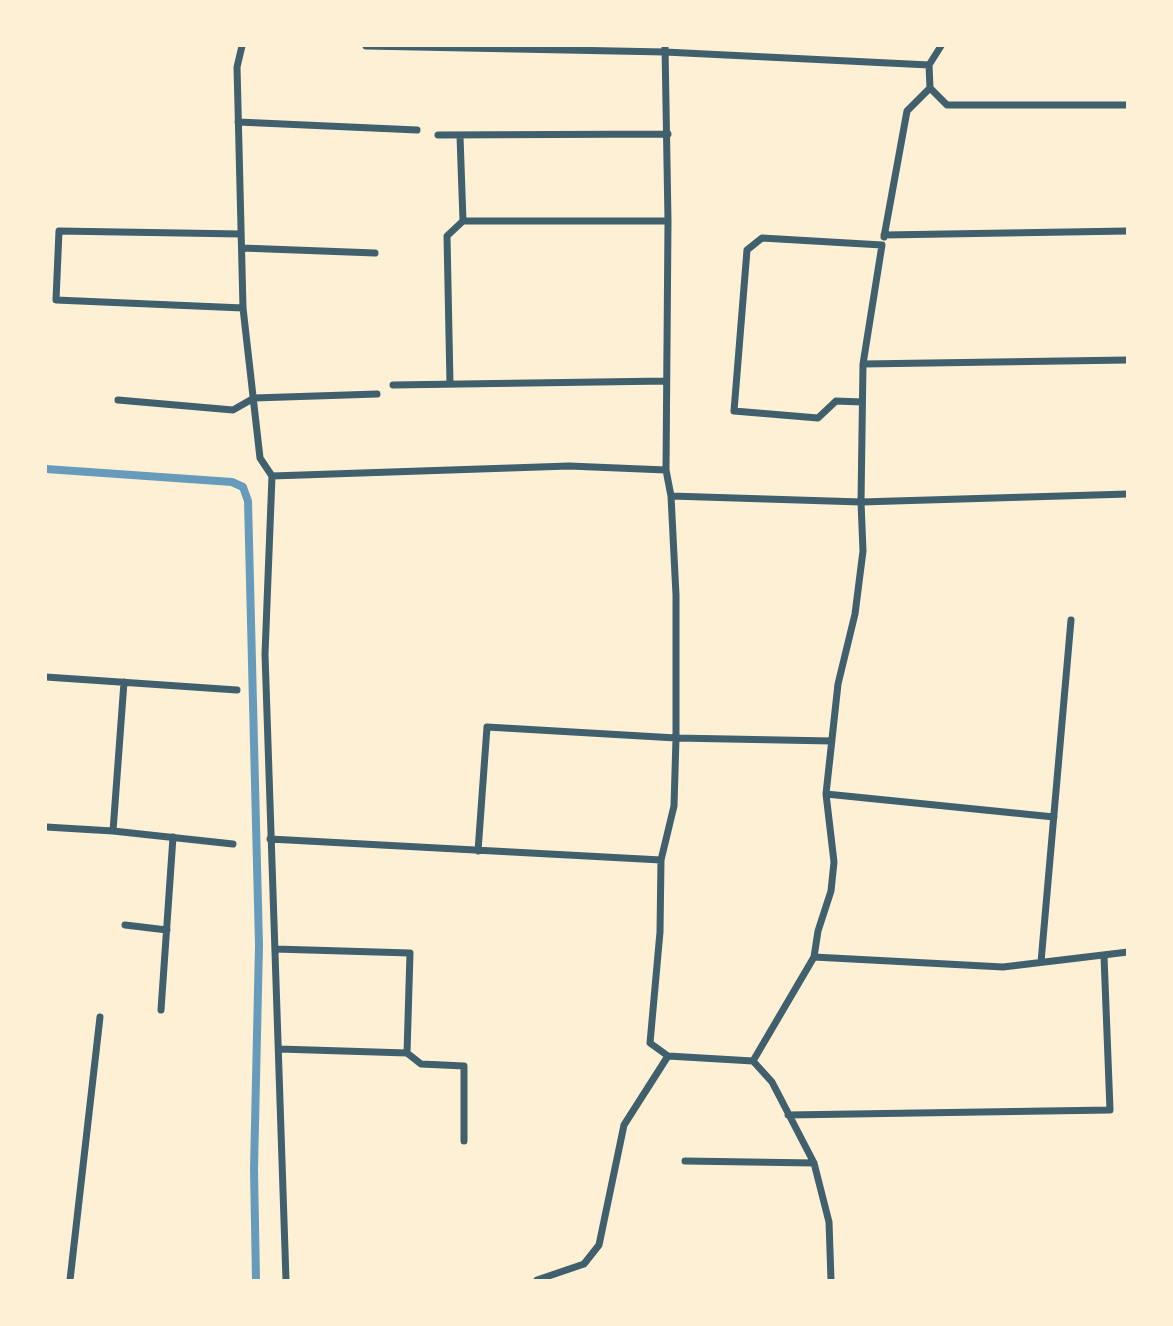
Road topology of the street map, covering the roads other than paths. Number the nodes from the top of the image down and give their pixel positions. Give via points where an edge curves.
1 (242, 46) edge
2 (366, 46) edge
3 (941, 46) edge
4 (665, 49) edge
5 (929, 65) junction
6 (930, 88) junction
7 (1128, 105) edge
8 (238, 122) junction
9 (417, 130) dead end
10 (668, 134) junction
11 (438, 135) dead end
12 (460, 136) junction
13 (463, 221) junction
14 (668, 221) junction
15 (1128, 231) edge
16 (241, 234) junction
17 (884, 235) junction
18 (882, 245) junction
19 (242, 248) junction
20 (374, 253) dead end
21 (243, 308) junction
22 (1128, 360) edge
23 (863, 364) junction
24 (666, 382) junction
25 (450, 384) junction
26 (393, 385) dead end
27 (377, 394) dead end
28 (254, 398) junction
29 (118, 400) dead end
30 (862, 402) junction
31 (666, 470) junction
32 (272, 476) junction
33 (1128, 494) edge
34 (671, 496) junction
35 (861, 502) junction
36 (1071, 620) dead end
37 (46, 677) edge
38 (124, 682) junction
39 (237, 690) dead end
40 (676, 738) junction
41 (832, 741) junction
42 (826, 794) junction
43 (1054, 817) junction
44 (46, 827) edge
45 (113, 831) junction
46 (173, 837) junction
47 (270, 839) junction
48 (233, 844) dead end
49 (478, 851) junction
50 (661, 860) junction
51 (125, 925) dead end
52 (167, 930) junction
53 (275, 949) junction
54 (1128, 952) edge
55 (1104, 956) junction
56 (814, 957) junction
57 (1041, 962) junction
58 (161, 1010) dead end
59 (100, 1017) dead end
60 (279, 1049) junction
61 (407, 1053) junction
62 (667, 1056) junction
63 (753, 1061) junction
64 (788, 1115) junction
65 (464, 1141) dead end
66 (685, 1161) dead end
67 (814, 1163) junction
68 (70, 1280) edge
69 (286, 1280) edge
70 (537, 1280) edge
71 (831, 1280) edge

1 - 8 street via 237,67
2 - 4 street
3 - 5 street
4 - 5 street
4 - 10 street
5 - 6 street
6 - 7 street via 947,105
6 - 17 street via 907,111
8 - 9 street
8 - 16 street
10 - 12 street
10 - 14 street
11 - 12 street
12 - 13 street
13 - 14 street
13 - 25 street via 447,236
14 - 24 street
15 - 17 street
16 - 19 street
16 - 21 street via 59,231 56,300
17 - 18 street
18 - 23 street
18 - 30 street via 762,239 747,250 734,411 818,418 836,401
19 - 20 street
19 - 21 street
21 - 28 street
22 - 23 street
23 - 30 street
24 - 25 street
24 - 31 street
25 - 26 street
27 - 28 street
28 - 29 street via 233,410
28 - 32 street via 260,458
30 - 35 street
31 - 32 street via 569,466
31 - 34 street
32 - 47 street via 265,654
33 - 35 street
34 - 35 street
34 - 40 street
35 - 41 street via 863,551
36 - 43 street
37 - 38 street
38 - 39 street
38 - 45 street
40 - 41 street
40 - 49 street via 487,727
40 - 50 street via 674,806
41 - 42 street
42 - 43 street
42 - 56 street via 834,862
43 - 57 street
44 - 45 street
45 - 46 street
46 - 48 street
46 - 52 street
47 - 49 street
47 - 53 street
49 - 50 street
50 - 62 street via 650,1043
51 - 52 street
52 - 58 street
53 - 60 street
53 - 61 street via 410,953
54 - 55 street
55 - 57 street
55 - 64 street via 1110,1110
56 - 57 street via 1003,967
56 - 63 street
59 - 68 street
60 - 61 street
60 - 69 street
61 - 65 street via 422,1064 464,1066
62 - 63 street
62 - 70 street via 625,1125 599,1245 584,1264
63 - 64 street via 772,1082
64 - 67 street
66 - 67 street
67 - 71 street via 829,1222

